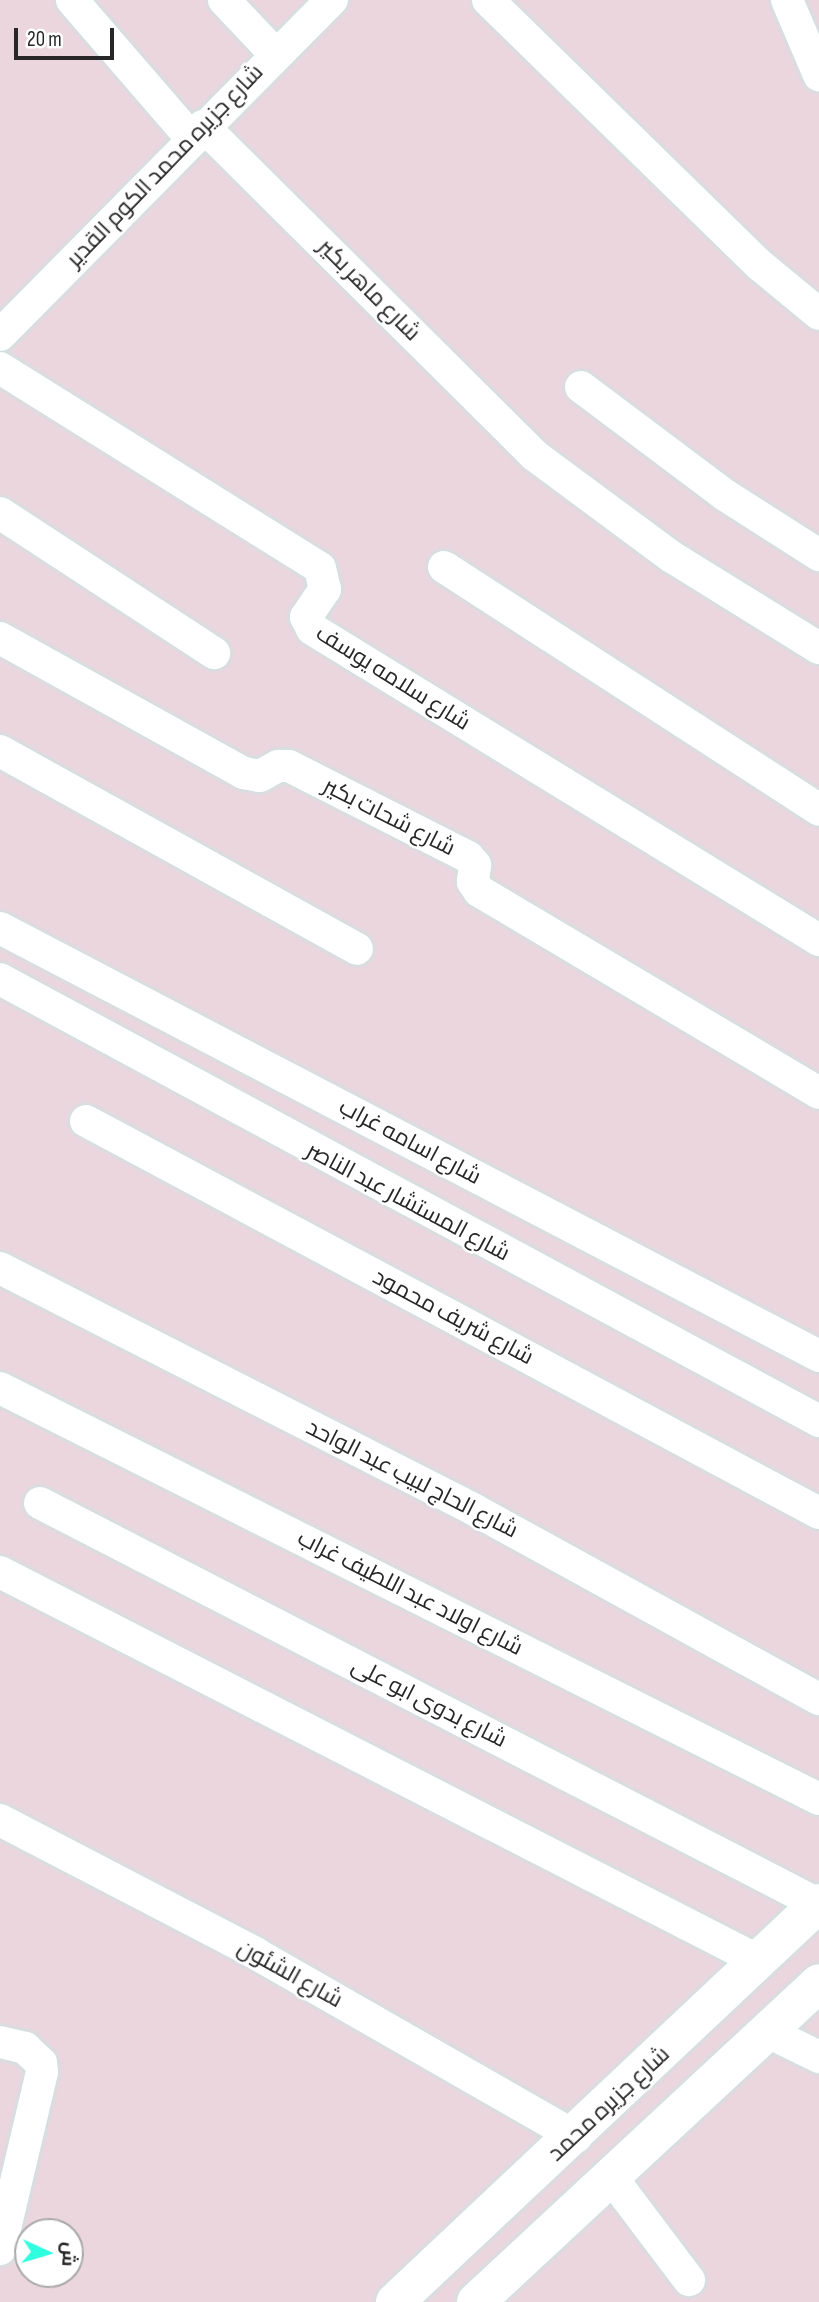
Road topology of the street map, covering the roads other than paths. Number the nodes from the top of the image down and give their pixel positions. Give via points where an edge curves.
1 (72, 0) edge
2 (224, 0) edge
3 (331, 0) edge
4 (488, 0) edge
5 (787, 0) edge
6 (275, 54) junction
7 (819, 75) edge
8 (197, 132) junction
9 (819, 314) edge
10 (1, 331) edge
11 (0, 368) edge
12 (580, 387) dead end
13 (0, 513) edge
14 (819, 555) edge
15 (444, 567) dead end
16 (0, 638) edge
17 (819, 648) edge
18 (214, 653) dead end
19 (0, 751) edge
20 (819, 810) edge
21 (0, 928) edge
22 (819, 940) edge
23 (357, 949) dead end
24 (0, 979) edge
25 (819, 1093) edge
26 (86, 1121) dead end
27 (0, 1268) edge
28 (819, 1356) edge
29 (0, 1388) edge
30 (819, 1422) edge
31 (40, 1503) dead end
32 (819, 1513) edge
33 (0, 1572) edge
34 (819, 1699) edge
35 (819, 1799) edge
36 (0, 1820) edge
37 (818, 1903) edge
38 (759, 1961) junction
39 (819, 1983) edge
40 (768, 2032) junction
41 (0, 2042) edge
42 (819, 2057) edge
43 (576, 2137) junction
44 (612, 2178) junction
45 (0, 2249) edge
46 (689, 2280) dead end
47 (395, 2302) edge
48 (476, 2302) edge

1 - 8 street, شارع ماهر بكير
2 - 6 street
3 - 6 street, شارع جزيره محمد الكوم القدير
4 - 9 street via 761,267
5 - 7 street
6 - 8 street, شارع جزيره محمد الكوم القدير
8 - 10 street, شارع جزيره محمد الكوم القدير
8 - 17 street, شارع ماهر بكير via 534,455 672,556
11 - 22 street, شارع سلامه يوسف via 320,568 325,589 306,617 312,629
12 - 14 street via 725,495
13 - 18 street
15 - 20 street
16 - 25 street, شارع شحات بكير via 244,773 260,776 278,765 289,766 468,857 475,864 473,882 479,891
19 - 23 street
21 - 28 street, شارع اسامه غراب
24 - 30 street, شارع المستشار عبد الناصر
26 - 32 street, شارع شريف محمود
27 - 34 street, شارع الحاج لبيب عبد الواحد via 473,1508
29 - 35 street, شارع اولاد عبد اللطيف غراب
31 - 37 street, شارع بدوى ابو على
33 - 38 street
36 - 43 street, شارع الشئون via 255,1953
37 - 38 main road, شارع جزيره محمد
38 - 43 main road, شارع جزيره محمد
39 - 40 main road
40 - 42 street
40 - 44 main road
41 - 45 street via 26,2048 41,2063 42,2072
43 - 47 main road, شارع جزيره محمد
44 - 46 street
44 - 48 main road

